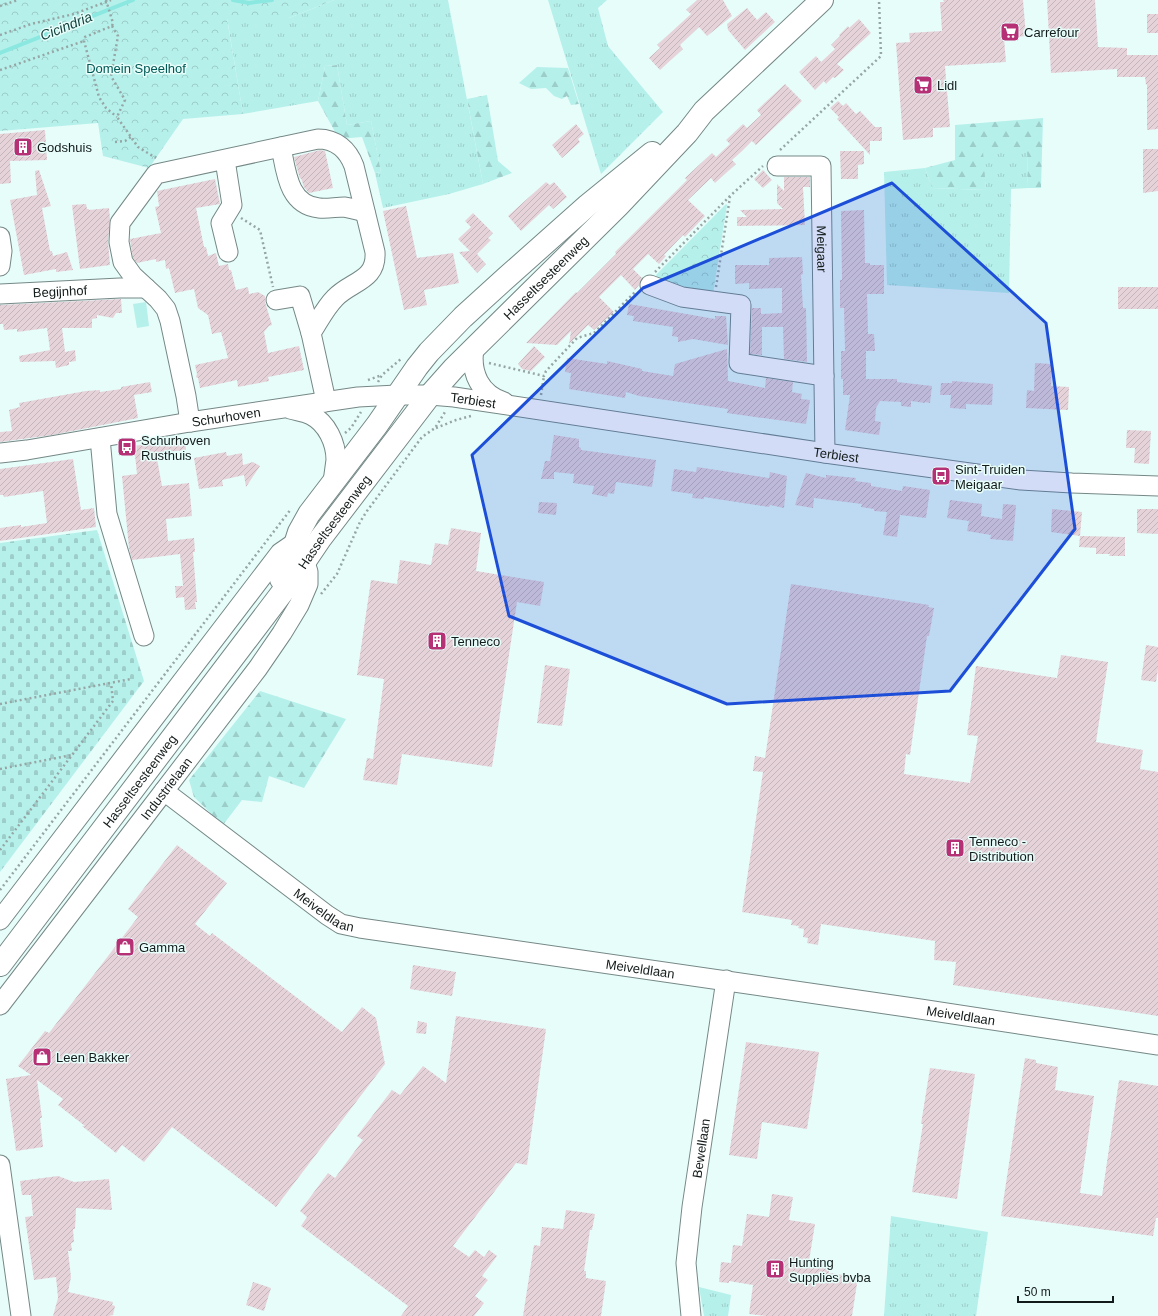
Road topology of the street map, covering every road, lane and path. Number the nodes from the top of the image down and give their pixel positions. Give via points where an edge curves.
1 (18, 0) edge
2 (110, 0) edge
3 (822, 0) edge
4 (879, 0) edge
5 (106, 1) edge
6 (0, 6) edge
7 (113, 24) junction
8 (0, 35) edge
9 (84, 41) junction
10 (0, 70) edge
11 (704, 111) junction
12 (117, 117) junction
13 (131, 137) junction
14 (115, 142) dead end
15 (281, 147) junction
16 (226, 160) junction
17 (772, 162) junction
18 (157, 167) junction
19 (730, 196) junction
20 (228, 211) junction
21 (365, 212) junction
22 (0, 237) edge
23 (228, 252) dead end
24 (0, 266) edge
25 (647, 283) junction
26 (146, 288) junction
27 (0, 294) edge
28 (276, 300) joint
29 (714, 302) junction
30 (311, 333) junction
31 (482, 357) junction
32 (488, 368) dead end
33 (544, 376) junction
34 (824, 376) junction
35 (397, 395) junction
36 (430, 395) junction
37 (325, 402) junction
38 (517, 406) junction
39 (286, 408) junction
40 (538, 410) junction
41 (190, 422) junction
42 (100, 438) junction
43 (0, 453) edge
44 (825, 453) junction
45 (333, 482) junction
46 (1158, 486) edge
47 (295, 503) dead end
48 (296, 542) junction
49 (305, 562) junction
50 (144, 636) dead end
51 (131, 679) dead end
52 (111, 683) junction
53 (0, 704) edge
54 (72, 755) junction
55 (0, 769) edge
56 (164, 791) junction
57 (0, 850) edge
58 (0, 890) edge
59 (0, 920) edge
60 (0, 952) edge
61 (0, 964) edge
62 (726, 980) junction
63 (0, 1005) edge
64 (1158, 1045) edge
65 (0, 1165) edge
66 (21, 1316) edge
67 (691, 1316) edge

1 - 6 path
2 - 5 path
3 - 11 main road, Hasseltsesteenweg
4 - 17 path via 881,56
5 - 7 path
5 - 8 path via 74,14 31,24
7 - 9 path via 85,37
7 - 12 path via 118,36 111,76 125,100
9 - 10 path
9 - 12 path via 99,97 106,108
11 - 31 main road, Hasseltsesteenweg via 687,133
11 - 35 main road, Hasseltsesteenweg via 681,127 588,205 479,302 429,352
12 - 13 path
13 - 14 path
13 - 18 path
15 - 16 street
15 - 21 street via 292,190 297,199 317,208 344,207
15 - 21 street via 318,139 340,145 350,155
16 - 18 street
16 - 20 street via 232,204
17 - 19 path
17 - 34 street, Meigaar via 821,166
18 - 26 street via 120,223 119,242 123,262
19 - 25 path
19 - 29 path
20 - 23 street via 221,223
20 - 28 path via 260,230
21 - 30 street via 375,252 374,266 362,280 336,296
22 - 24 street
25 - 29 street via 682,297
25 - 33 path via 594,333 577,338
26 - 27 street, Begijnhof
26 - 41 street via 166,309 170,321
28 - 30 street via 300,296
29 - 34 street via 741,306 739,363
30 - 37 street
31 - 32 path
31 - 33 path via 490,363
31 - 36 main road, Hasseltsesteenweg via 454,368
31 - 38 street, Terbiest via 473,356 479,383 492,397
33 - 40 path
34 - 44 street, Meigaar
35 - 36 street, Schurhoven
35 - 37 street, Schurhoven
35 - 45 main road, Hasseltsesteenweg
36 - 38 street, Terbiest
36 - 49 main road, Hasseltsesteenweg
37 - 39 street, Schurhoven
38 - 40 street, Terbiest
39 - 41 street, Schurhoven
39 - 45 street via 309,414 328,432 336,461
40 - 44 street, Terbiest
41 - 42 street, Schurhoven
42 - 43 street, Schurhoven
42 - 50 street via 107,514
44 - 46 street, Terbiest via 1021,480
45 - 48 main road, Hasseltsesteenweg via 309,514
47 - 58 path
48 - 59 street via 280,553
48 - 60 main road, Hasseltsesteenweg via 276,590
49 - 56 street, Industrielaan via 308,584 299,605 258,668
49 - 61 main road, Hasseltsesteenweg
51 - 52 path
52 - 53 path
52 - 54 path via 113,701
54 - 55 path
54 - 57 path
56 - 62 street, Meiveldlaan via 341,924
56 - 63 street, Industrielaan
62 - 64 street, Meiveldlaan
62 - 67 street, Bewellaan via 686,1263
65 - 66 street

